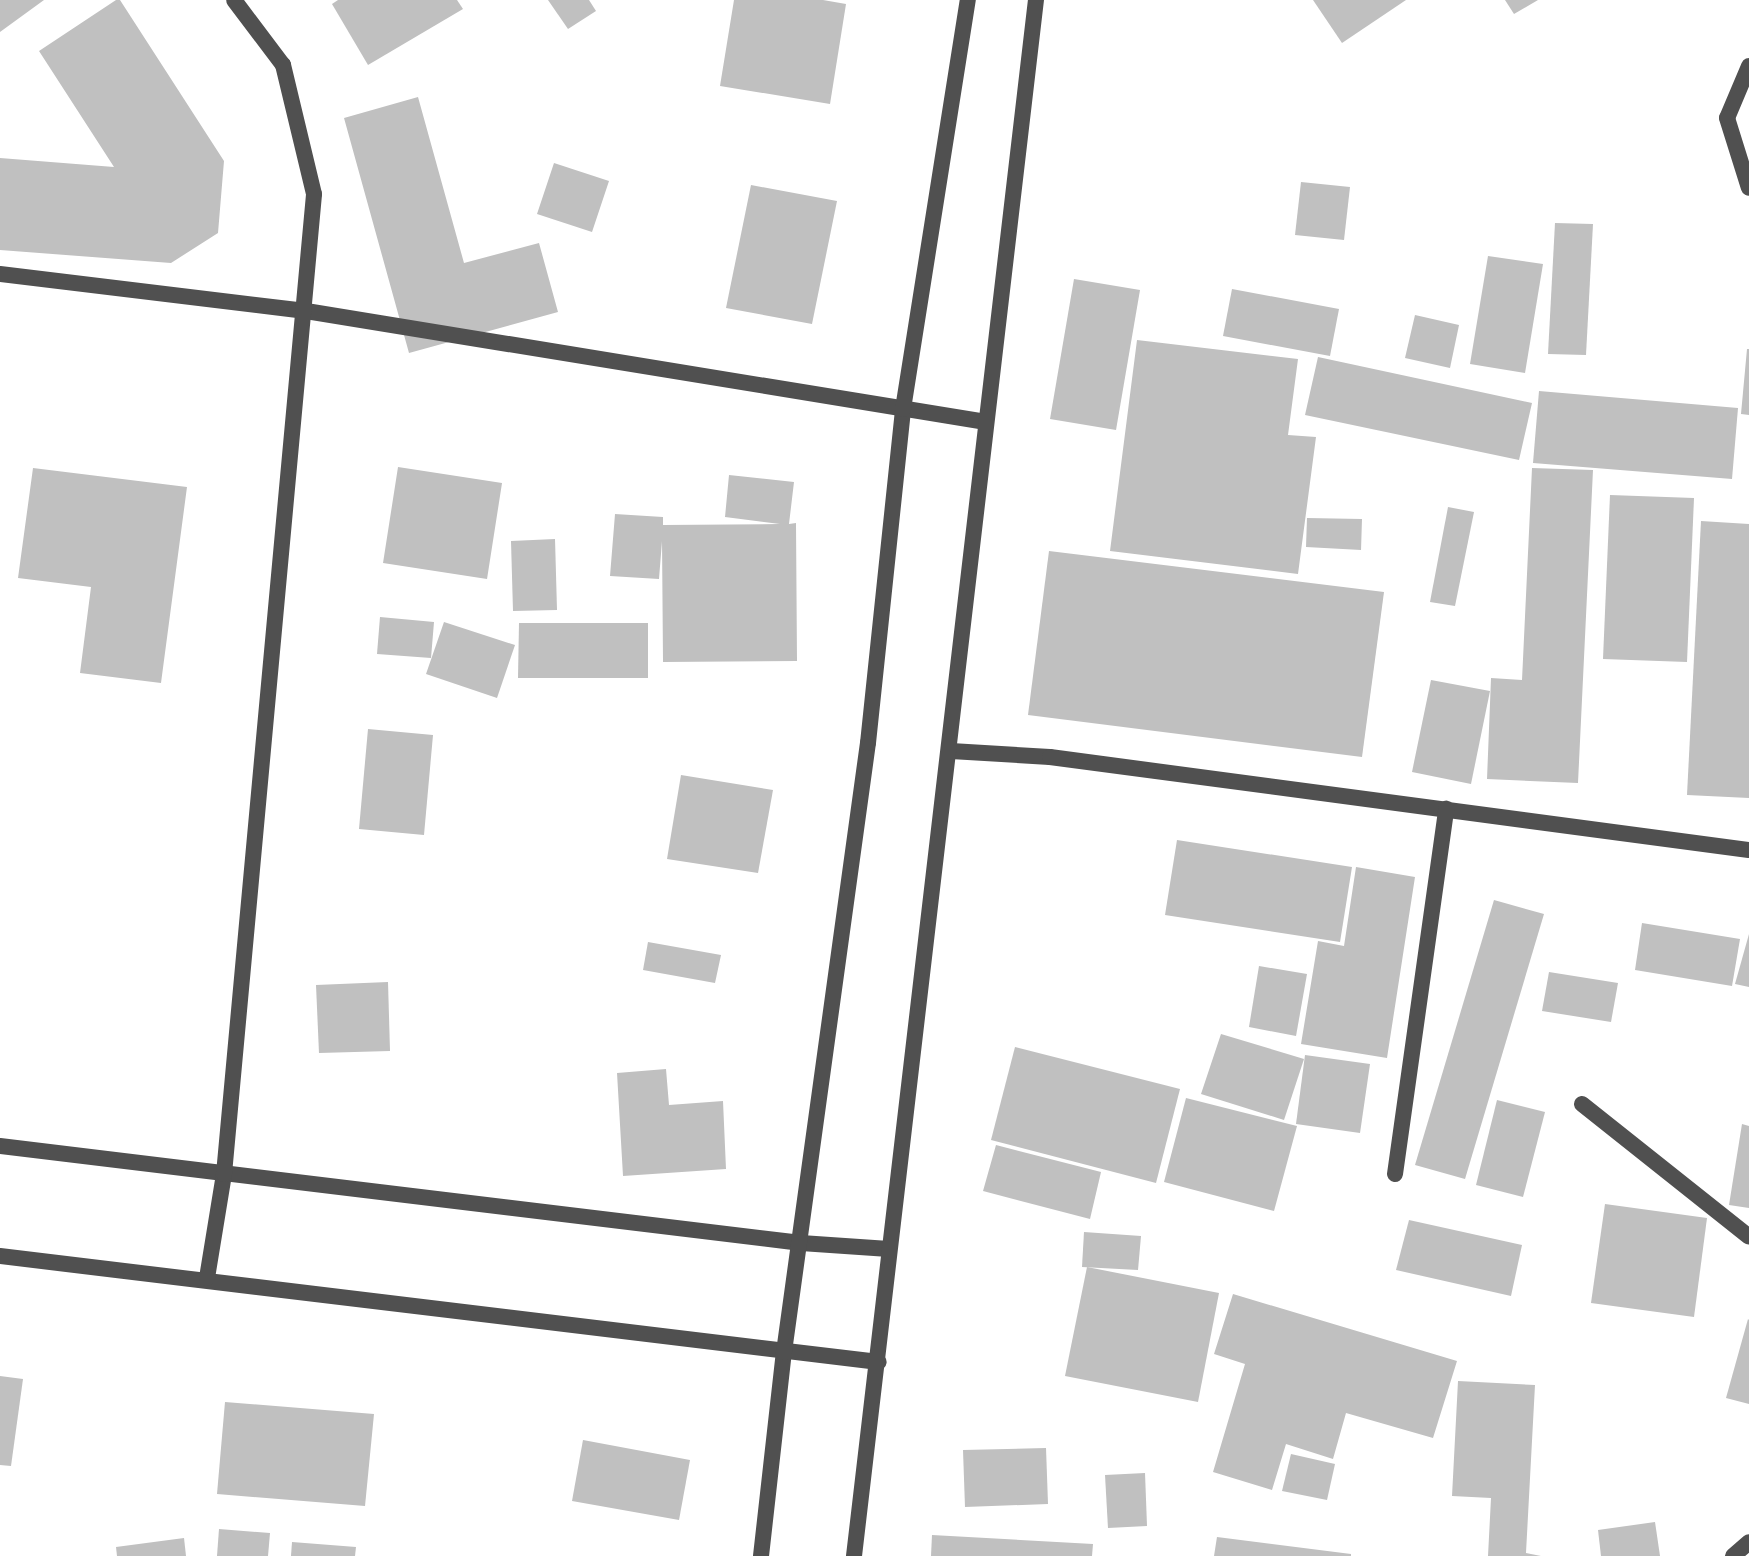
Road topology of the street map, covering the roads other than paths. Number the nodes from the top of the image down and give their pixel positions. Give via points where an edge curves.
1 (234, 0) edge
2 (968, 0) edge
3 (1036, 0) edge
4 (1749, 66) edge
5 (1749, 188) edge
6 (0, 274) edge
7 (306, 311) junction
8 (903, 409) junction
9 (986, 422) junction
10 (951, 751) junction
11 (1446, 809) junction
12 (1749, 850) edge
13 (1582, 1104) dead end
14 (0, 1146) edge
15 (224, 1174) junction
16 (1395, 1174) dead end
17 (1749, 1237) edge
18 (801, 1243) junction
19 (889, 1249) junction
20 (0, 1256) edge
21 (207, 1278) junction
22 (784, 1352) junction
23 (879, 1362) junction
24 (1749, 1542) edge
25 (761, 1556) edge
26 (854, 1556) edge
27 (1733, 1556) edge

1 - 7 street via 283,65 314,194
2 - 8 street
3 - 9 street
4 - 5 street via 1727,118
6 - 7 street
7 - 8 street
7 - 15 street
8 - 9 street
8 - 18 street via 868,743
9 - 10 street
10 - 11 street via 1050,757
10 - 19 street
11 - 12 street
11 - 16 street
13 - 17 street
14 - 15 street
15 - 18 street
15 - 21 street
18 - 19 street
18 - 22 street
19 - 23 street
20 - 21 street
21 - 22 street
22 - 23 street
22 - 25 street
23 - 26 street
24 - 27 street

